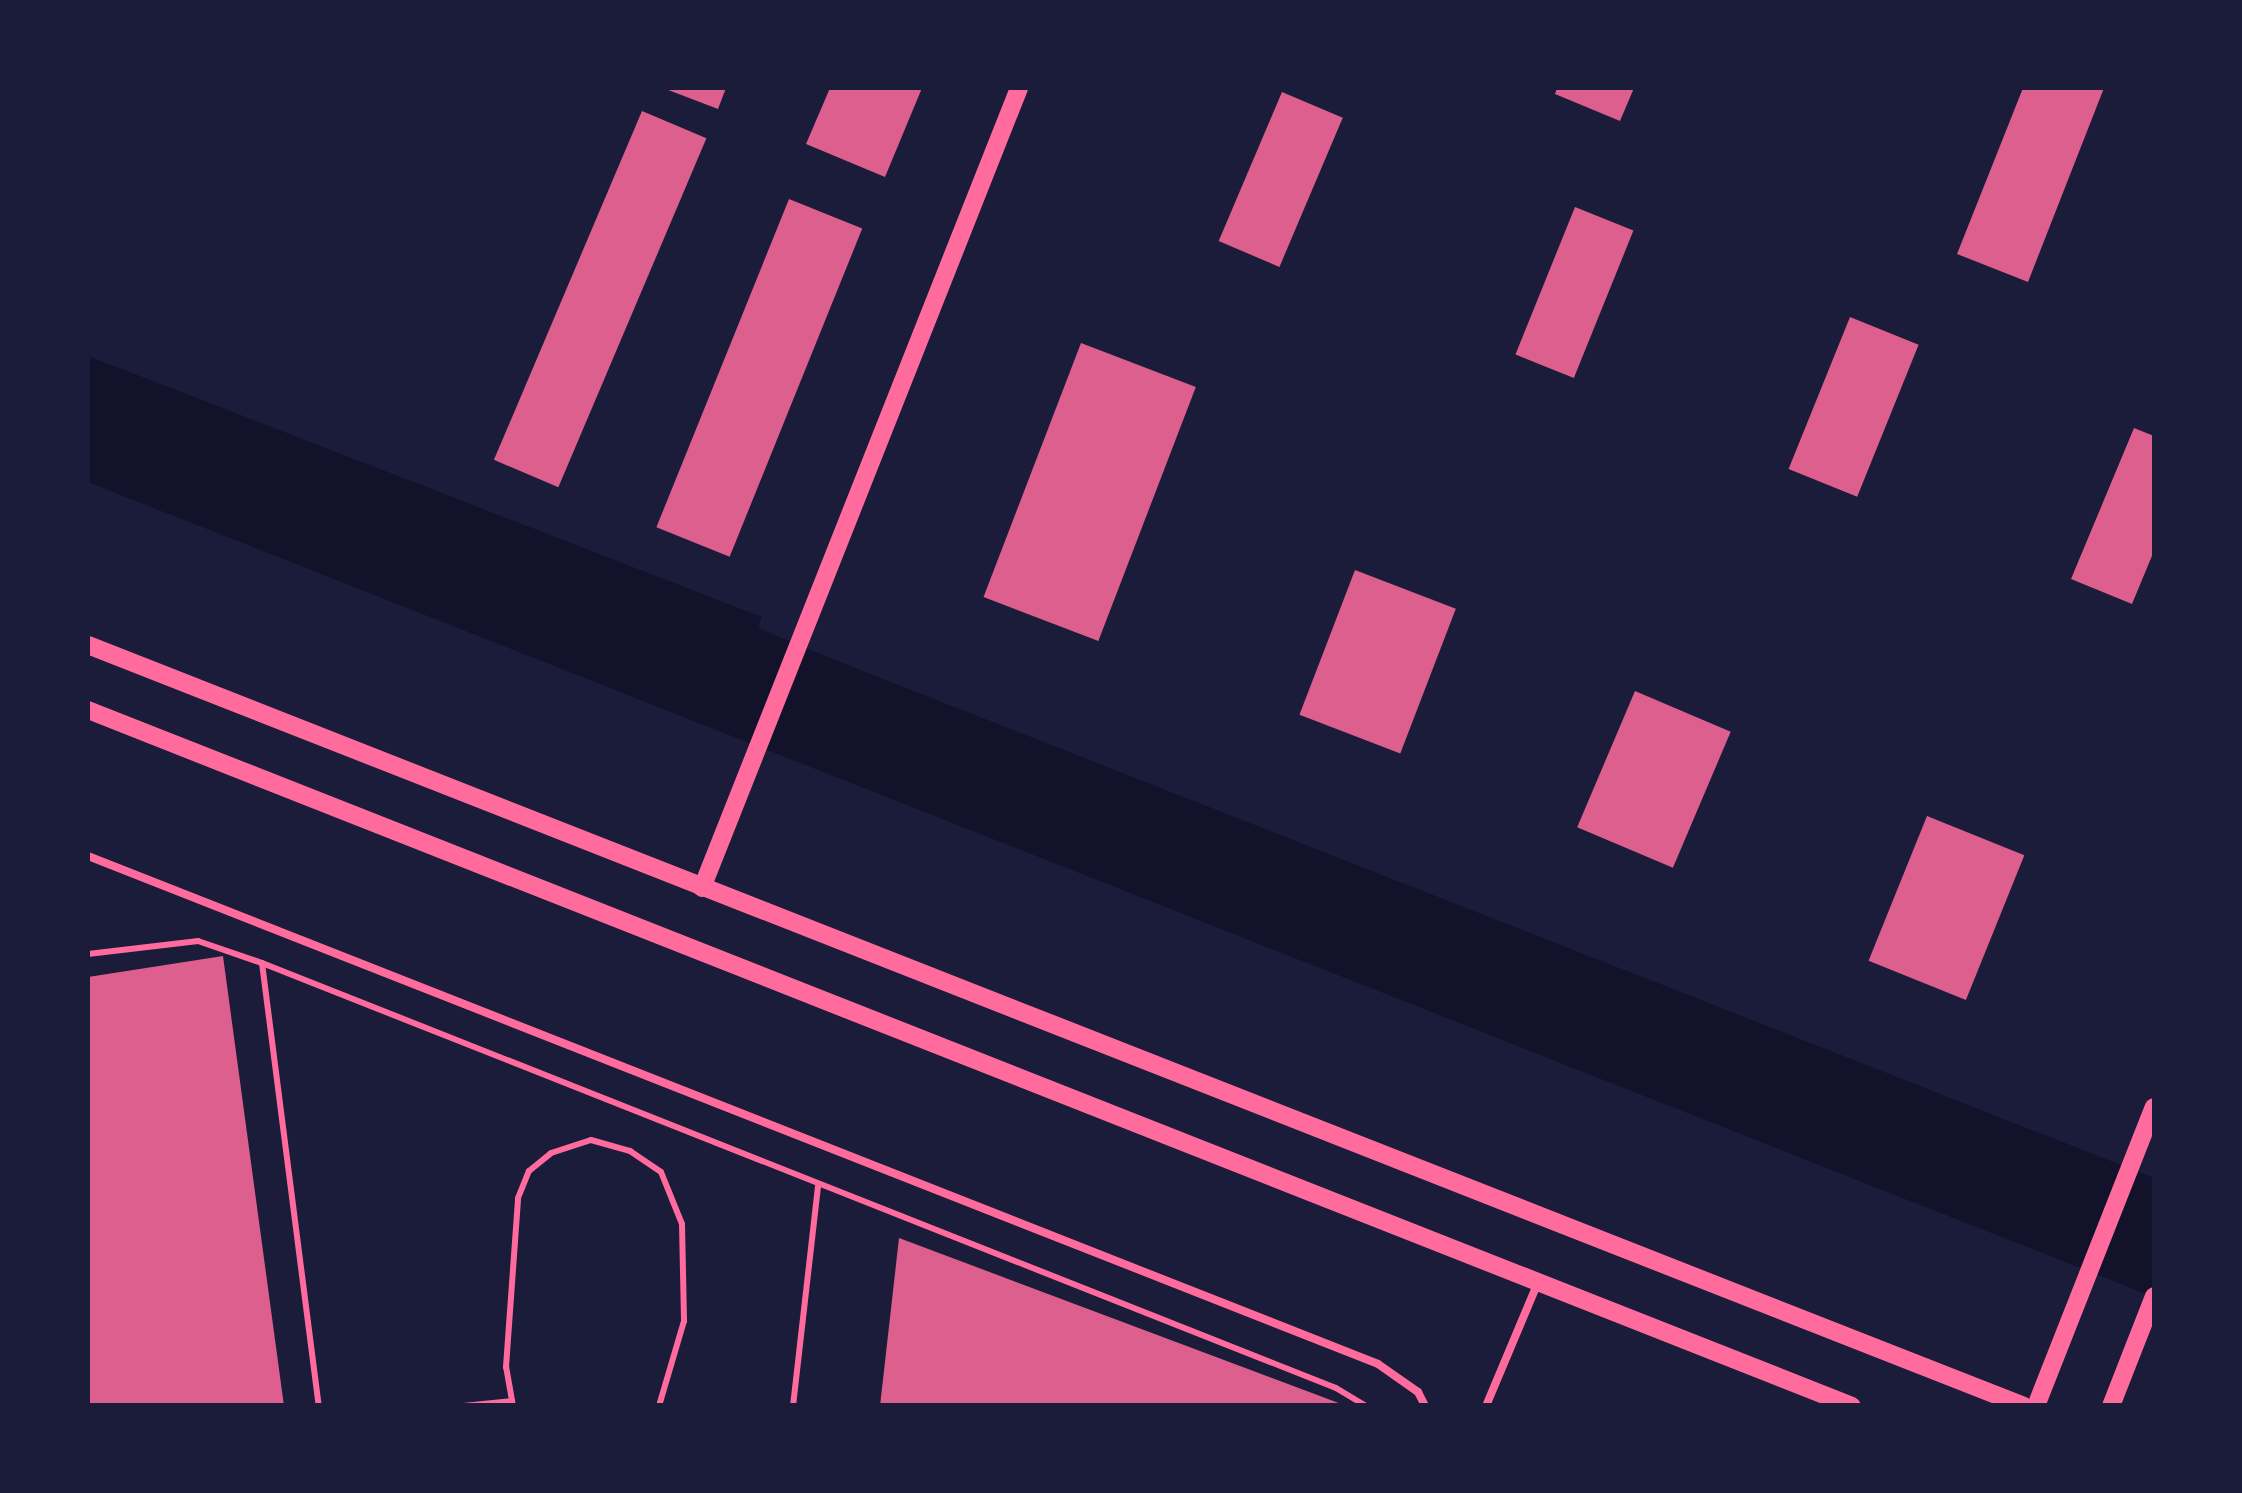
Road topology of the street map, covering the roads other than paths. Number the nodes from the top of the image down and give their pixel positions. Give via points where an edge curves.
1 (1019, 88) edge
2 (88, 645) edge
3 (88, 710) edge
4 (88, 856) edge
5 (702, 888) junction
6 (2154, 1108) edge
7 (1538, 1282) junction
8 (2153, 1298) edge
9 (1425, 1406) edge
10 (1486, 1406) edge
11 (1852, 1406) edge
12 (2024, 1406) edge
13 (2036, 1406) edge
14 (2111, 1406) edge

1 - 5 street
2 - 5 street
3 - 7 street
4 - 9 lane via 1378,1364 1418,1392
5 - 12 street
6 - 13 street
7 - 10 lane
7 - 11 street
8 - 14 street

